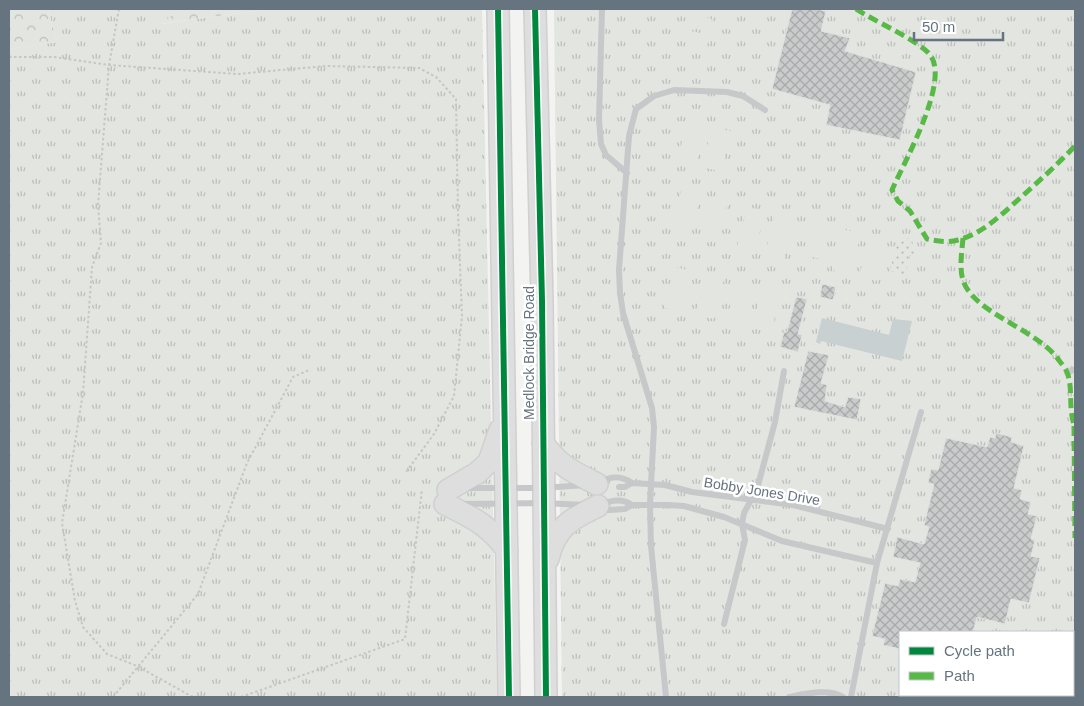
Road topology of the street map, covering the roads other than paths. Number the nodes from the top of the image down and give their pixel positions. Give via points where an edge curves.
1 (498, 9) edge
2 (535, 9) edge
3 (602, 9) edge
4 (765, 110) dead end
5 (626, 173) junction
6 (1075, 369) edge
7 (784, 371) dead end
8 (1067, 373) dead end
9 (921, 412) dead end
10 (505, 414) junction
11 (543, 443) junction
12 (632, 483) junction
13 (651, 484) junction
14 (618, 487) dead end
15 (600, 493) junction
16 (506, 495) junction
17 (444, 496) junction
18 (543, 496) junction
19 (751, 501) junction
20 (650, 504) junction
21 (742, 524) junction
22 (888, 529) junction
23 (507, 550) junction
24 (878, 563) junction
25 (545, 574) junction
26 (724, 624) dead end
27 (509, 697) edge
28 (546, 697) edge
29 (666, 697) edge
30 (789, 697) edge
31 (843, 697) edge
32 (850, 697) edge

1 - 10 highway, Medlock Bridge Road
2 - 11 highway, Medlock Bridge Road
3 - 5 lane via 601,144 606,155
4 - 5 lane via 743,96 727,92 674,90 654,96 636,109 629,136
5 - 13 lane via 618,270 623,313 652,408
6 - 8 lane
7 - 19 lane via 758,489
9 - 22 lane
10 - 16 highway, Medlock Bridge Road
10 - 17 highway via 489,462
11 - 15 highway via 561,464
11 - 18 highway, Medlock Bridge Road
12 - 13 lane, Bobby Jones Drive
12 - 14 lane, Bobby Jones Drive
12 - 15 lane, Bobby Jones Drive via 624,478 607,478
13 - 19 lane, Bobby Jones Drive
13 - 20 lane
15 - 18 lane, Bobby Jones Drive
15 - 18 lane, Bobby Jones Drive
15 - 20 lane, Bobby Jones Drive via 610,501
15 - 25 highway via 562,527 550,552
16 - 17 lane, Bobby Jones Drive
16 - 17 lane, Bobby Jones Drive via 466,488
16 - 18 lane, Bobby Jones Drive
16 - 18 lane, Bobby Jones Drive
16 - 23 highway, Medlock Bridge Road
17 - 23 highway via 488,528
18 - 25 highway, Medlock Bridge Road
19 - 21 lane
19 - 22 lane, Bobby Jones Drive via 793,505
20 - 21 lane, Bobby Jones Drive via 684,506
20 - 29 lane
21 - 24 lane, Bobby Jones Drive via 782,541
21 - 26 lane via 745,540
22 - 24 lane
23 - 27 highway, Medlock Bridge Road
24 - 32 lane
25 - 28 highway, Medlock Bridge Road
30 - 31 lane via 822,693

